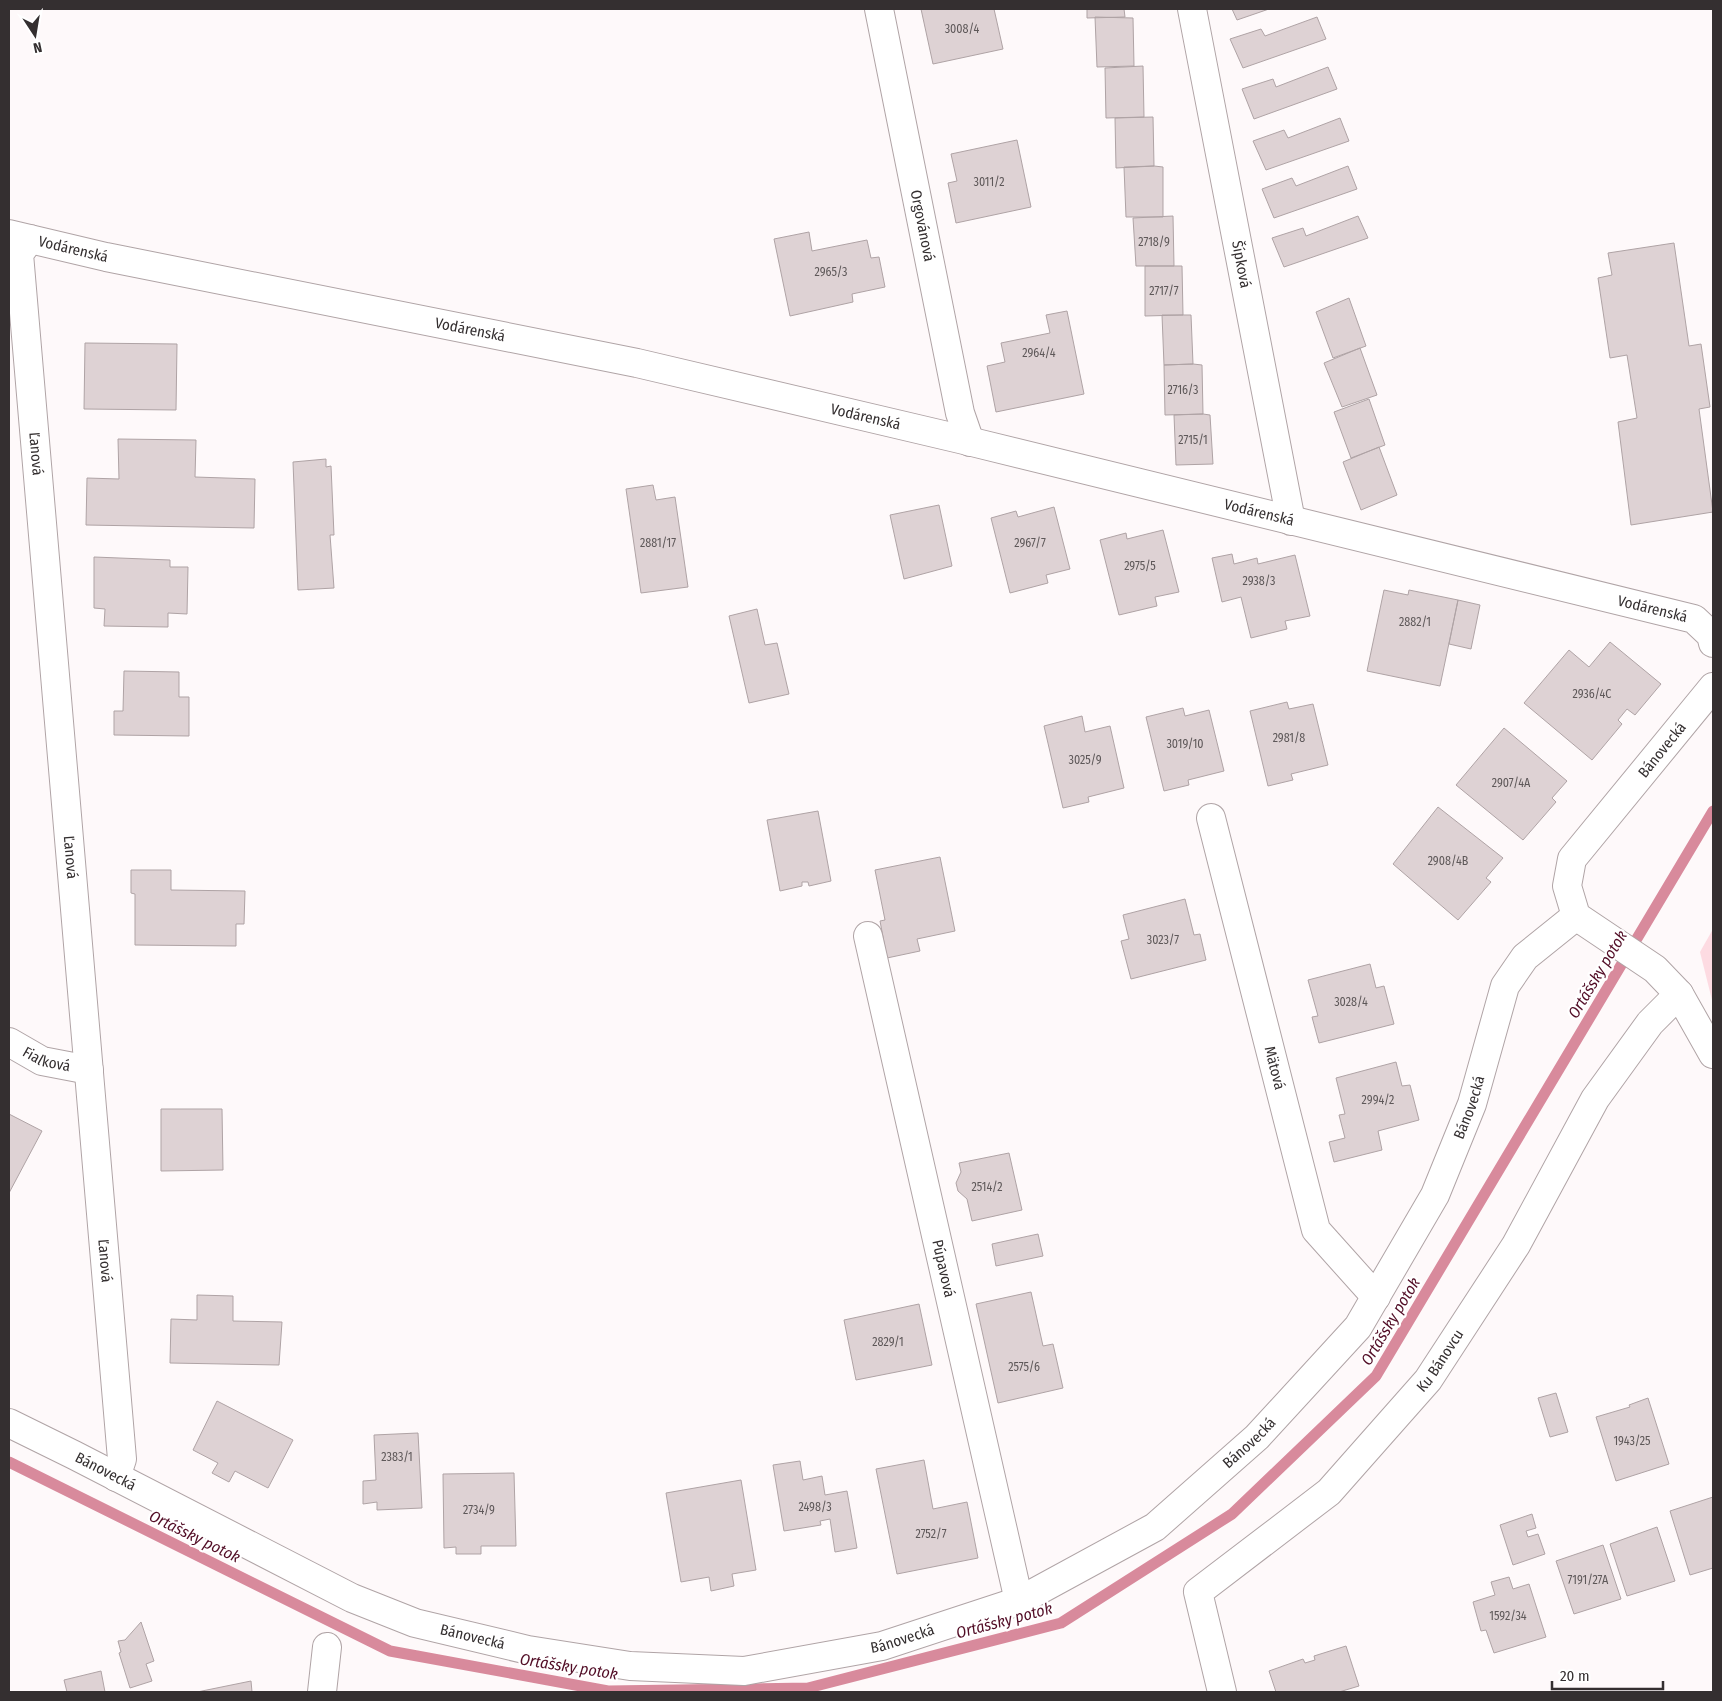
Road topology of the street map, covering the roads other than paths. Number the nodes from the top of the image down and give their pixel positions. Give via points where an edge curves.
1 (879, 9) edge
2 (1192, 9) edge
3 (19, 236) edge
4 (970, 442) junction
5 (1292, 521) junction
6 (1712, 639) edge
7 (1713, 687) edge
8 (1212, 818) dead end
9 (1576, 916) junction
10 (868, 936) dead end
11 (1679, 994) junction
12 (9, 1042) edge
13 (1713, 1054) edge
14 (89, 1070) junction
15 (1376, 1297) junction
16 (9, 1423) edge
17 (116, 1477) junction
18 (1019, 1601) junction
19 (327, 1647) dead end
20 (322, 1692) edge
21 (1222, 1692) edge

1 - 4 street, Orgovánová via 960,412
2 - 5 street, Šípková
3 - 4 street, Vodárenská via 106,257 637,363
3 - 14 street, Ľanová
4 - 5 street, Vodárenská
5 - 6 street, Vodárenská via 1694,619
7 - 9 street, Bánovecká via 1572,859 1568,886
8 - 15 street, Mätová via 1316,1230
9 - 11 street via 1655,969
9 - 15 street, Bánovecká via 1525,957 1505,986 1472,1104 1435,1195
10 - 18 street, Púpavová
11 - 13 street
11 - 21 street, Ku Bánovcu via 1650,1023 1595,1099 1516,1245 1428,1380 1329,1492 1198,1592
12 - 14 street, Fialková via 42,1061
14 - 17 street, Ľanová via 122,1459
15 - 18 street, Bánovecká via 1358,1326 1257,1437 1155,1526
16 - 17 street, Bánovecká
17 - 18 street, Bánovecká via 352,1598 415,1623 528,1650 630,1666 744,1671 882,1646
19 - 20 street

